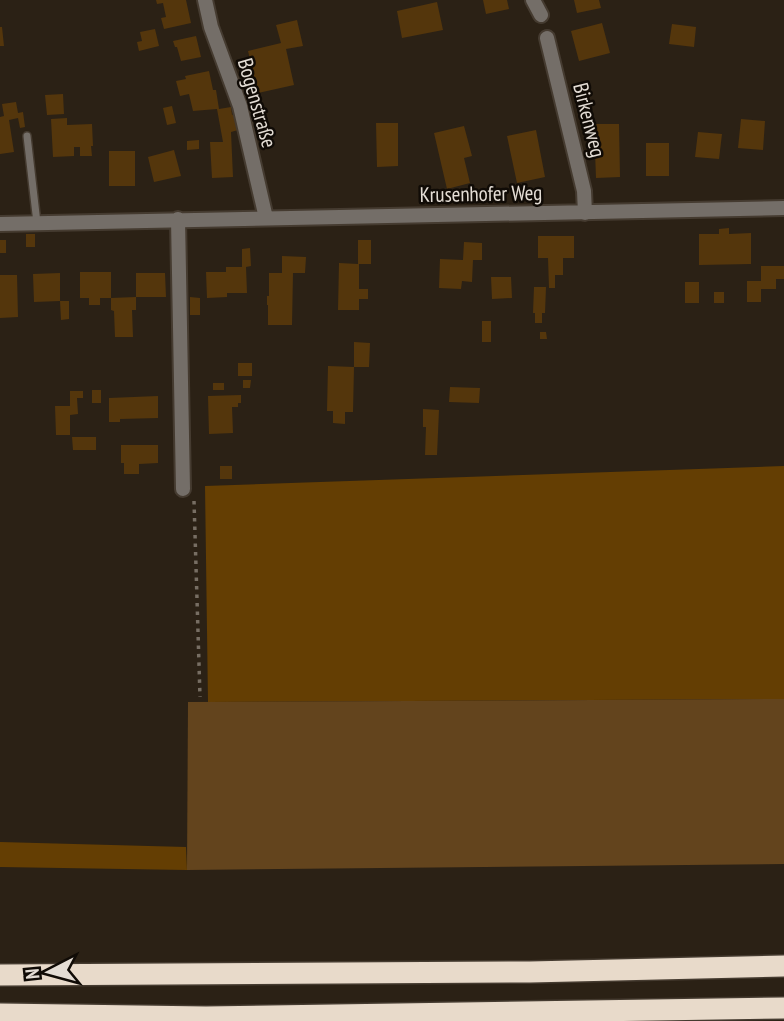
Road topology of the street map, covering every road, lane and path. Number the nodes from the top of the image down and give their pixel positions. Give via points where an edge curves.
1 (205, 0) edge
2 (533, 0) edge
3 (541, 15) dead end
4 (547, 38) dead end
5 (27, 136) dead end
6 (784, 208) edge
7 (584, 213) junction
8 (266, 218) junction
9 (178, 219) junction
10 (0, 223) edge
11 (37, 223) junction
12 (183, 489) joint
13 (200, 697) dead end
14 (784, 966) edge
15 (0, 975) edge
16 (784, 1008) edge
17 (742, 1009) junction
18 (0, 1014) edge
19 (211, 1019) edge
20 (706, 1021) edge

1 - 8 street, Bogenstraße via 240,106
2 - 3 street
4 - 7 street, Birkenweg via 584,191
5 - 11 lane
6 - 7 street, Krusenhofer Weg
7 - 8 street, Krusenhofer Weg
8 - 9 street, Krusenhofer Weg
9 - 11 street, Krusenhofer Weg
9 - 12 street
10 - 11 street, Krusenhofer Weg
12 - 13 path via 194,492
14 - 15 highway
16 - 17 highway
17 - 19 highway
17 - 20 highway
18 - 19 highway

